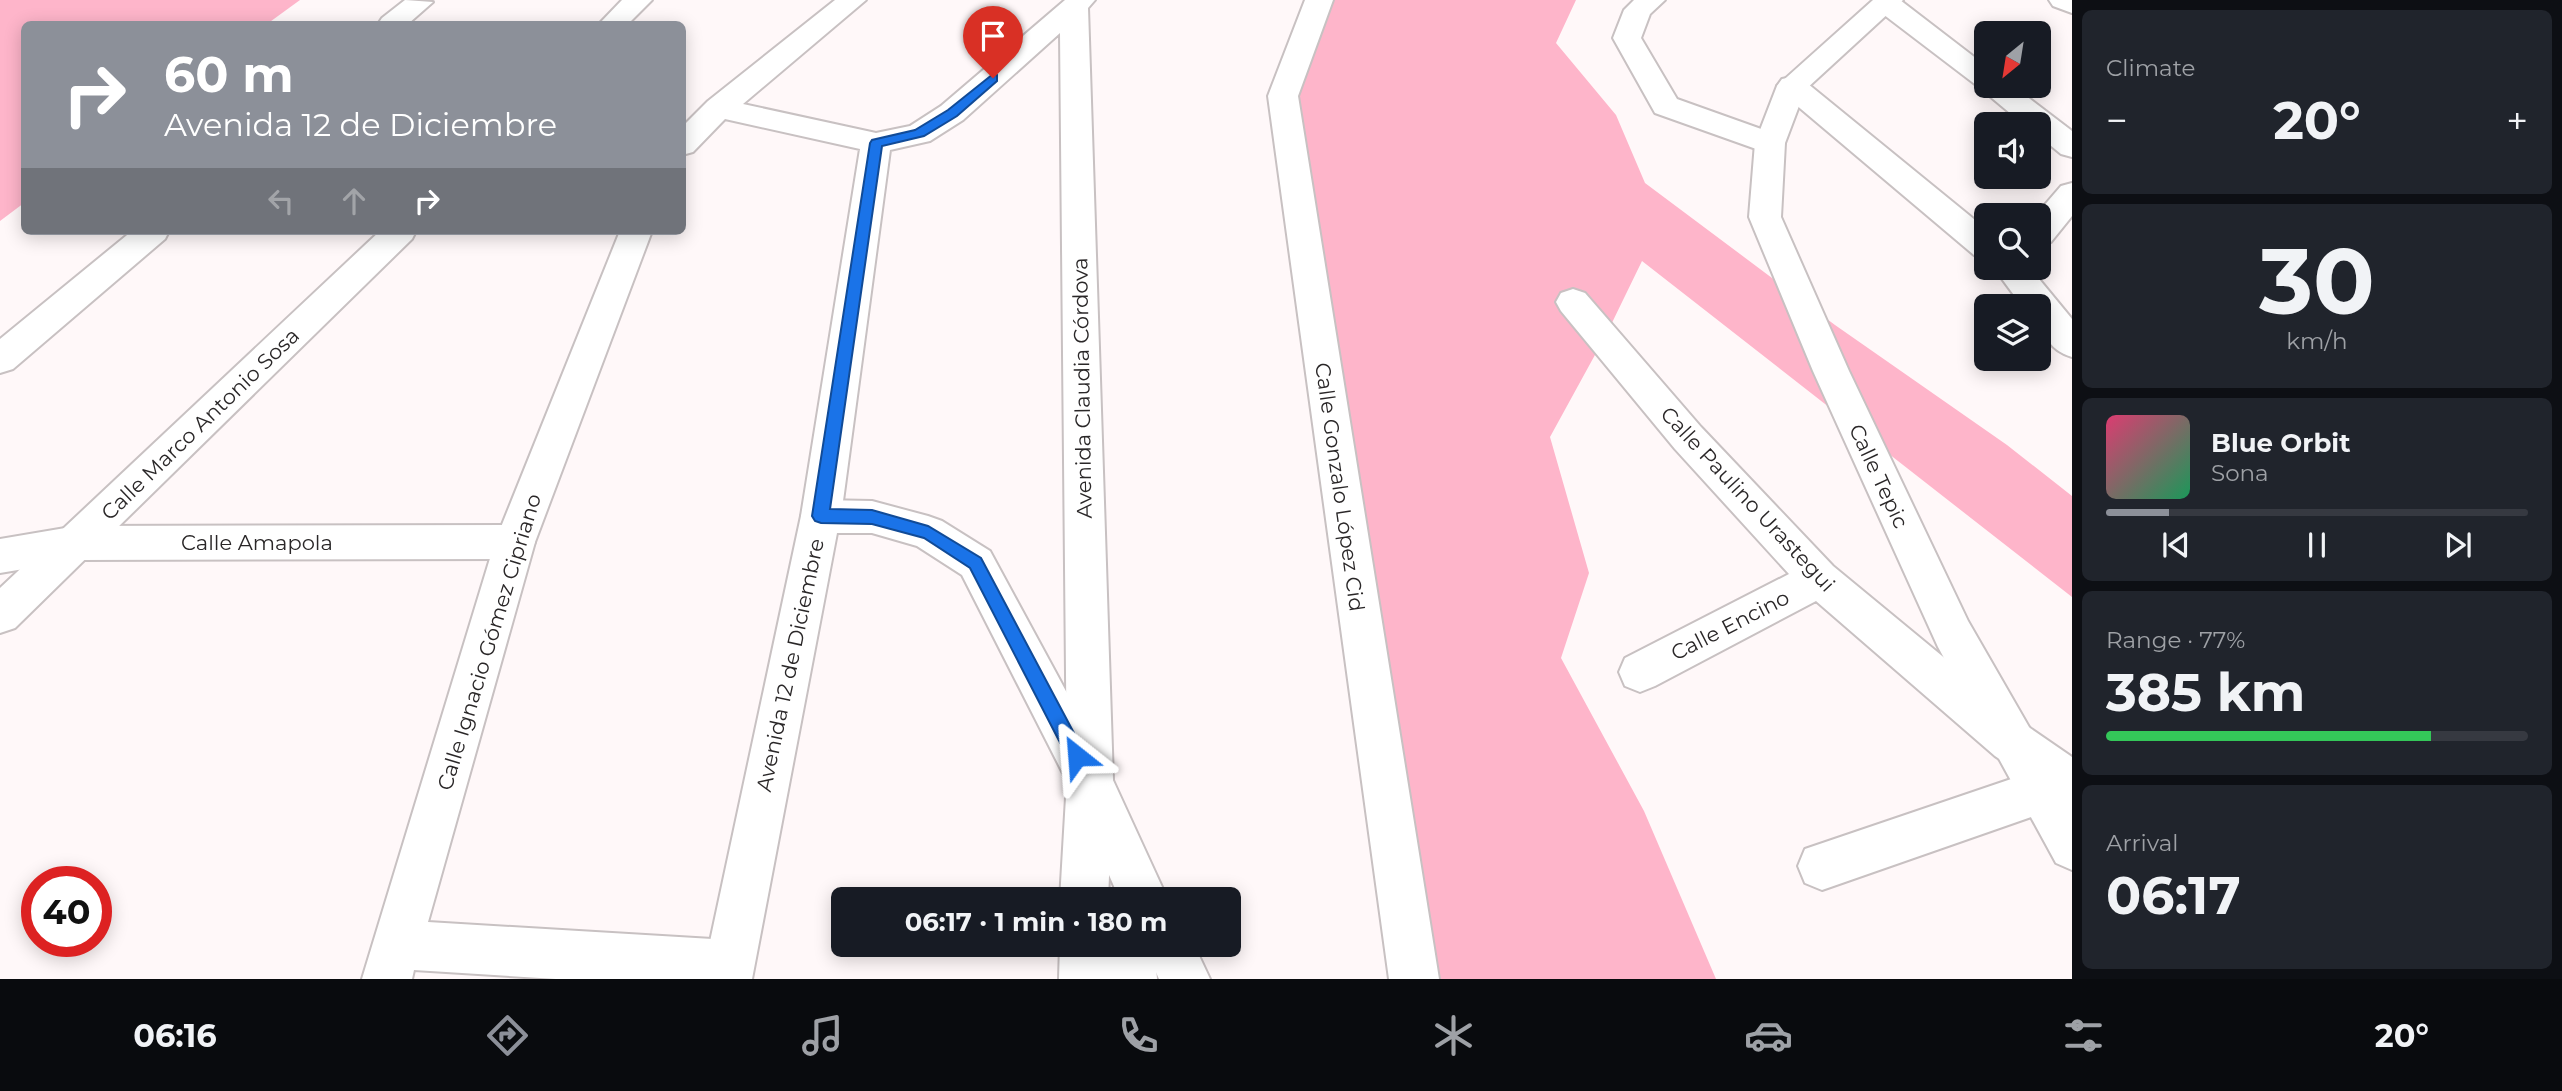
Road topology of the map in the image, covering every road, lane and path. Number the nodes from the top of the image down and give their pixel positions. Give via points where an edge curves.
1 (638, 0) edge
2 (852, 0) edge
3 (1319, 0) edge
4 (1651, 0) edge
5 (2063, 0) edge
6 (1887, 1) edge
7 (419, 2) dead end
8 (1078, 4) edge
9 (2072, 5) edge
10 (396, 21) edge
11 (616, 21) edge
12 (1974, 70) edge
13 (1792, 86) junction
14 (2009, 98) edge
15 (719, 108) junction
16 (686, 141) edge
17 (876, 143) junction
18 (1770, 143) junction
19 (2072, 147) edge
20 (2072, 194) edge
21 (2051, 219) edge
22 (148, 235) edge
23 (396, 235) edge
24 (634, 235) edge
25 (1974, 237) edge
26 (2022, 280) edge
27 (1573, 302) dead end
28 (2072, 344) edge
29 (0, 359) edge
30 (821, 516) junction
31 (515, 542) junction
32 (77, 543) junction
33 (0, 556) edge
34 (1819, 579) junction
35 (0, 615) edge
36 (1640, 672) dead end
37 (2011, 741) junction
38 (1090, 780) junction
39 (2056, 787) edge
40 (2072, 847) edge
41 (1822, 866) dead end
42 (1113, 887) edge
43 (1084, 957) edge
44 (1131, 957) edge
45 (1173, 957) edge
46 (393, 962) edge
47 (728, 972) edge
48 (1084, 979) edge
49 (1132, 979) edge
50 (1185, 979) edge
51 (1414, 979) edge

1 - 11 street
2 - 15 street
3 - 51 street, Calle Gonzalo López Cid via 1283,96
4 - 18 street via 1638,10 1627,38 1666,106
5 - 9 street
6 - 12 street
6 - 13 street
7 - 10 street
8 - 17 street via 952,113 919,134
8 - 38 street, Avenida Claudia Córdova
13 - 18 street, Calle Tepic
13 - 25 street
14 - 19 street
15 - 16 street
15 - 17 street
17 - 30 street, Avenida 12 de Diciembre
18 - 37 street, Calle Tepic via 1765,218 1947,622
20 - 21 street
22 - 29 street
23 - 32 street, Calle Marco Antonio Sosa
24 - 31 street, Calle Ignacio Gómez Cipriano
26 - 28 street
27 - 34 street, Calle Paulino Urastegui via 1688,438
30 - 38 street via 872,517 928,533 976,563
30 - 47 street, Avenida 12 de Diciembre
31 - 32 street, Calle Amapola
31 - 46 street, Calle Ignacio Gómez Cipriano
32 - 33 street, Calle Amapola
32 - 35 street, Calle Marco Antonio Sosa
34 - 36 street, Calle Encino
34 - 37 street, Calle Paulino Urastegui
37 - 39 street, Calle Paulino Urastegui
38 - 42 street, Avenida Claudia Córdova
39 - 40 street
39 - 41 street
43 - 48 street
44 - 49 street
45 - 50 street
46 - 47 street

